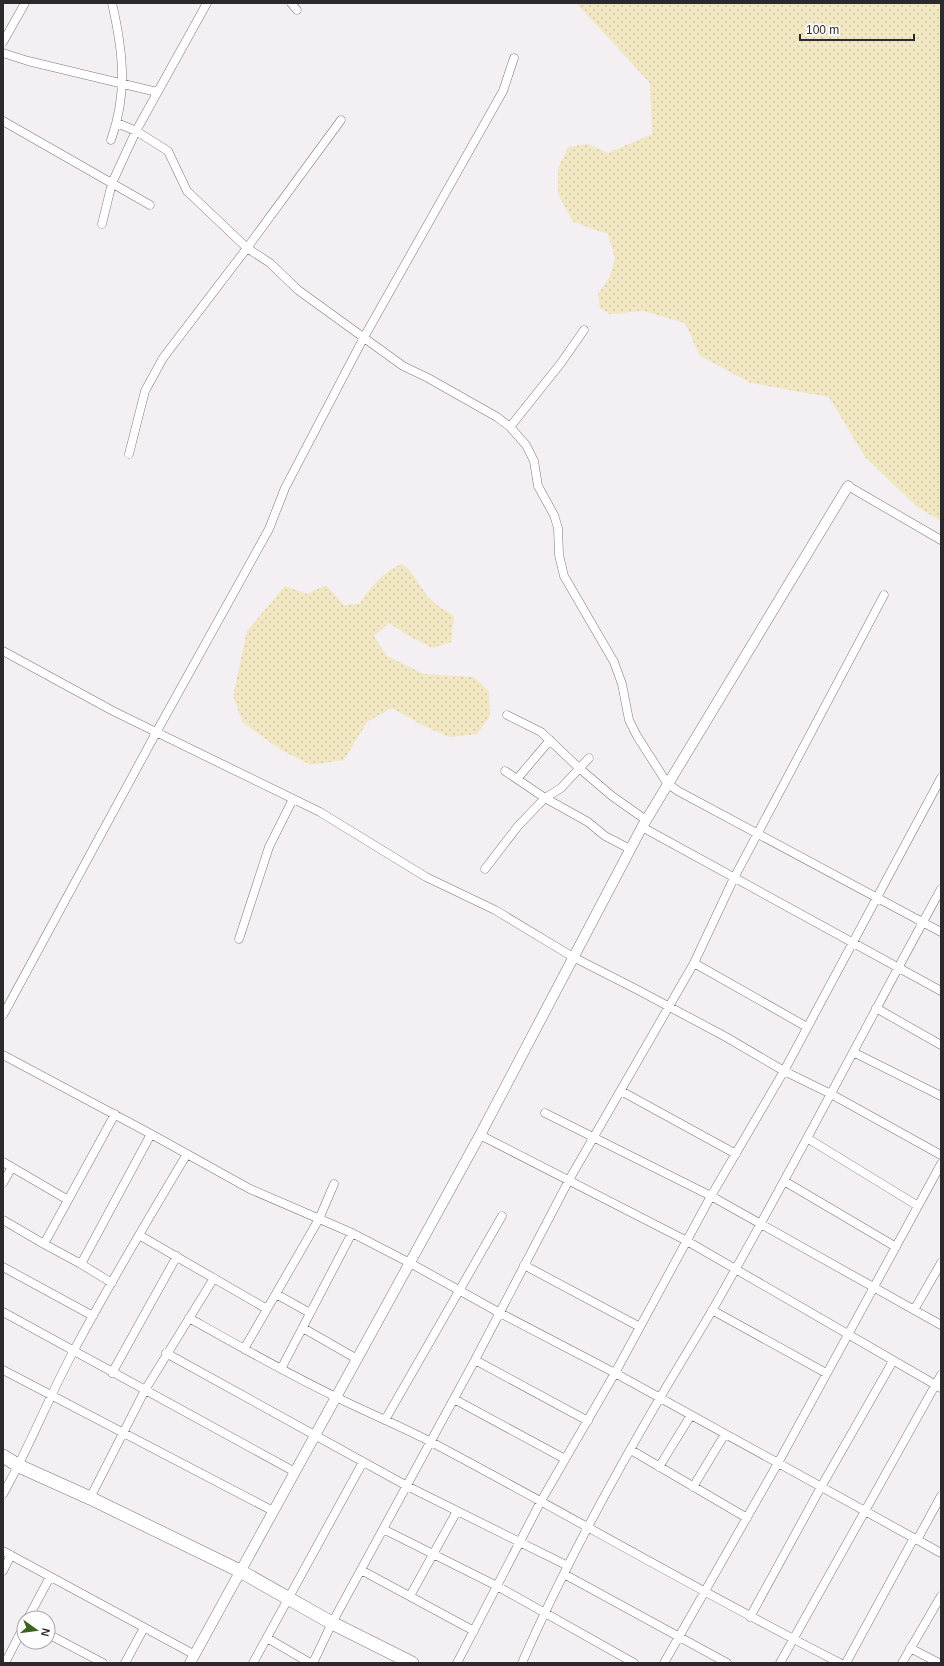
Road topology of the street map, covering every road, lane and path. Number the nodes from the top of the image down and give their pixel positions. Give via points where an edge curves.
1 (25, 3) edge
2 (112, 3) edge
3 (207, 3) edge
4 (3, 42) edge
5 (3, 53) edge
6 (514, 58) dead end
7 (123, 84) junction
8 (157, 92) junction
9 (3, 120) edge
10 (341, 120) dead end
11 (117, 123) junction
12 (136, 131) junction
13 (111, 140) dead end
14 (112, 183) junction
15 (150, 205) dead end
16 (102, 224) dead end
17 (247, 248) junction
18 (584, 330) dead end
19 (363, 339) junction
20 (510, 426) junction
21 (130, 454) dead end
22 (848, 486) joint
23 (941, 540) edge
24 (884, 595) dead end
25 (3, 651) edge
26 (508, 715) dead end
27 (157, 731) junction
28 (550, 740) junction
29 (589, 758) dead end
30 (579, 768) junction
31 (505, 771) dead end
32 (941, 778) edge
33 (517, 779) junction
34 (667, 783) junction
35 (545, 798) junction
36 (293, 799) junction
37 (644, 824) junction
38 (758, 832) junction
39 (630, 849) junction
40 (485, 869) dead end
41 (734, 878) junction
42 (941, 889) edge
43 (877, 897) junction
44 (923, 922) junction
45 (941, 932) edge
46 (239, 939) dead end
47 (852, 942) junction
48 (573, 957) junction
49 (694, 963) junction
50 (898, 967) junction
51 (941, 991) edge
52 (669, 1007) junction
53 (876, 1008) junction
54 (3, 1015) edge
55 (807, 1027) junction
56 (941, 1045) edge
57 (853, 1052) junction
58 (3, 1055) edge
59 (784, 1071) junction
60 (621, 1091) junction
61 (831, 1094) junction
62 (941, 1096) edge
63 (545, 1113) dead end
64 (115, 1114) junction
65 (151, 1134) junction
66 (480, 1135) junction
67 (595, 1137) junction
68 (807, 1138) junction
69 (187, 1154) junction
70 (736, 1154) junction
71 (941, 1154) edge
72 (3, 1162) edge
73 (941, 1164) edge
74 (12, 1167) junction
75 (568, 1180) junction
76 (784, 1181) junction
77 (3, 1183) edge
78 (334, 1184) dead end
79 (711, 1196) junction
80 (68, 1200) junction
81 (918, 1206) junction
82 (502, 1216) dead end
83 (320, 1219) junction
84 (3, 1220) edge
85 (760, 1224) junction
86 (352, 1233) junction
87 (139, 1235) junction
88 (687, 1241) junction
89 (44, 1244) junction
90 (896, 1247) junction
91 (177, 1256) junction
92 (410, 1263) junction
93 (941, 1263) edge
94 (81, 1264) junction
95 (524, 1265) junction
96 (3, 1267) edge
97 (735, 1268) junction
98 (214, 1278) junction
99 (112, 1283) junction
100 (874, 1287) junction
101 (459, 1290) junction
102 (276, 1294) junction
103 (267, 1309) junction
104 (712, 1310) junction
105 (914, 1310) junction
106 (3, 1312) edge
107 (310, 1313) junction
108 (500, 1313) junction
109 (93, 1316) junction
110 (189, 1318) junction
111 (941, 1325) edge
112 (640, 1327) junction
113 (303, 1328) junction
114 (848, 1335) junction
115 (244, 1349) junction
116 (74, 1351) junction
117 (166, 1354) junction
118 (357, 1359) junction
119 (475, 1360) junction
120 (893, 1361) junction
121 (281, 1369) junction
122 (3, 1370) edge
123 (112, 1373) junction
124 (615, 1373) junction
125 (826, 1373) junction
126 (941, 1376) edge
127 (938, 1387) edge
128 (145, 1390) junction
129 (51, 1395) junction
130 (336, 1397) junction
131 (660, 1398) junction
132 (454, 1399) junction
133 (690, 1415) junction
134 (385, 1420) junction
135 (588, 1420) junction
136 (123, 1433) junction
137 (725, 1434) junction
138 (315, 1436) junction
139 (431, 1441) junction
140 (631, 1450) junction
141 (3, 1456) edge
142 (565, 1459) junction
143 (363, 1462) junction
144 (778, 1463) junction
145 (19, 1466) junction
146 (659, 1467) junction
147 (295, 1472) junction
148 (407, 1486) junction
149 (693, 1487) junction
150 (821, 1487) junction
151 (3, 1494) edge
152 (941, 1496) edge
153 (90, 1498) junction
154 (541, 1501) junction
155 (274, 1511) junction
156 (457, 1511) junction
157 (864, 1512) junction
158 (747, 1518) junction
159 (588, 1527) junction
160 (383, 1529) junction
161 (916, 1539) junction
162 (520, 1541) junction
163 (7, 1553) edge
164 (941, 1553) edge
165 (434, 1554) junction
166 (568, 1566) junction
167 (361, 1570) junction
168 (3, 1571) edge
169 (240, 1571) junction
170 (564, 1574) junction
171 (50, 1577) junction
172 (497, 1586) junction
173 (704, 1592) junction
174 (410, 1596) junction
175 (941, 1596) edge
176 (288, 1598) junction
177 (938, 1609) edge
178 (32, 1610) edge
179 (544, 1612) junction
180 (750, 1617) junction
181 (332, 1623) junction
182 (144, 1628) junction
183 (474, 1630) junction
184 (679, 1636) junction
185 (267, 1638) junction
186 (56, 1639) edge
187 (794, 1640) junction
188 (16, 1644) edge
189 (910, 1648) junction
190 (192, 1659) edge
191 (93, 1661) edge
192 (8, 1662) edge
193 (723, 1662) edge
194 (104, 1663) edge
195 (125, 1663) edge
196 (254, 1663) edge
197 (312, 1663) edge
198 (412, 1663) edge
199 (458, 1663) edge
200 (522, 1663) edge
201 (634, 1663) edge
202 (664, 1663) edge
203 (780, 1663) edge
204 (840, 1663) edge
205 (846, 1663) edge
206 (902, 1663) edge
207 (939, 1663) edge

1 - 4 street
2 - 7 street via 120,37
3 - 8 street
5 - 7 street
6 - 19 street via 488,119
7 - 8 street
7 - 11 street
8 - 12 street
9 - 14 street
10 - 17 street
11 - 12 street
11 - 13 street
12 - 14 street
12 - 17 street via 168,151 186,191
14 - 15 street
14 - 16 street
17 - 19 street via 270,263 298,290
17 - 21 street via 163,358 145,392
18 - 20 street
19 - 20 street via 403,366
19 - 27 street via 285,488 269,529
20 - 34 street via 526,445 534,461 538,486 554,515 564,576 614,662 622,684 629,720
22 - 23 street
22 - 34 street
24 - 38 street
25 - 27 street via 113,711
26 - 28 street via 541,732
27 - 36 street
27 - 54 street
28 - 30 street
28 - 33 street
29 - 30 street
30 - 35 street via 561,788
30 - 37 street
31 - 33 street
32 - 43 street
33 - 35 street
34 - 37 street
34 - 38 street
35 - 39 street
35 - 40 street via 518,826
36 - 46 street via 269,847
36 - 48 street via 320,812 426,877 496,910
37 - 39 street
37 - 41 street
38 - 41 street
38 - 43 street
39 - 48 street
41 - 47 street
41 - 49 street
42 - 44 street
43 - 44 street
43 - 47 street
44 - 45 street
44 - 50 street
47 - 50 street
47 - 55 street
48 - 52 street
48 - 66 street
49 - 52 street
49 - 55 street
50 - 51 street
50 - 53 street
52 - 59 street
52 - 60 street
53 - 56 street
53 - 57 street
55 - 59 street
57 - 61 street
57 - 62 street
58 - 64 street
59 - 61 street
59 - 70 street
60 - 67 street
60 - 70 street
61 - 68 street
61 - 71 street
63 - 67 street
64 - 65 street
64 - 80 street
65 - 69 street
65 - 94 street
66 - 75 street
66 - 92 street
67 - 75 street
67 - 79 street
68 - 76 street
68 - 81 street
69 - 83 street via 250,1189
69 - 87 street
70 - 79 street
72 - 74 street
73 - 81 street
74 - 77 street
74 - 80 street
75 - 88 street
75 - 95 street
76 - 85 street
76 - 90 street
78 - 83 street
79 - 85 street
79 - 88 street
80 - 89 street
81 - 90 street
82 - 101 street
83 - 86 street
83 - 102 street
84 - 89 street
85 - 97 street
85 - 100 street
86 - 92 street
86 - 107 street
87 - 91 street
87 - 99 street
88 - 97 street
88 - 112 street
89 - 94 street
90 - 100 street
91 - 98 street
91 - 123 street
92 - 101 street
92 - 118 street
93 - 105 street
94 - 99 street
95 - 108 street
95 - 112 street
96 - 109 street
97 - 104 street
97 - 114 street
98 - 103 street
98 - 110 street
99 - 109 street
100 - 105 street
100 - 114 street
101 - 108 street
101 - 134 street
102 - 103 street
102 - 107 street
103 - 115 street
104 - 125 street
104 - 131 street
105 - 111 street
106 - 116 street
107 - 113 street
108 - 119 street
108 - 124 street
109 - 116 street
110 - 115 street
110 - 117 street
112 - 124 street
113 - 118 street
113 - 121 street
114 - 120 street
114 - 125 street
115 - 121 street
116 - 123 street
116 - 129 street
117 - 128 street
117 - 138 street
118 - 130 street
119 - 132 street
119 - 135 street
120 - 127 street
120 - 150 street
121 - 130 street
122 - 129 street
123 - 128 street
124 - 131 street
124 - 135 street
125 - 144 street
126 - 127 street
127 - 157 street
128 - 136 street
128 - 147 street
129 - 136 street
129 - 145 street
130 - 134 street
130 - 138 street
131 - 133 street
131 - 140 street
132 - 139 street
132 - 142 street
133 - 137 street
133 - 146 street
134 - 139 street
135 - 142 street
136 - 153 street
136 - 155 street
137 - 144 street
137 - 149 street
138 - 143 street
138 - 147 street
139 - 148 street
139 - 154 street
140 - 146 street
140 - 159 street
141 - 145 main road
142 - 154 street
143 - 148 street
143 - 176 street
144 - 150 street
144 - 158 street
145 - 151 street
145 - 153 main road
146 - 149 street
147 - 155 street
148 - 156 street
148 - 160 street
149 - 158 street
150 - 157 street
150 - 180 street
152 - 161 street
153 - 169 main road
154 - 159 street
154 - 162 street
155 - 169 street
156 - 162 street
156 - 165 street
157 - 161 street
157 - 187 street
158 - 173 street
159 - 166 street
159 - 173 street
160 - 165 street
160 - 167 street
161 - 164 street
161 - 205 street
162 - 166 street
162 - 172 street
163 - 168 street
163 - 171 street
165 - 172 street
165 - 174 street
166 - 170 street
167 - 174 street
167 - 181 street
169 - 176 main road
169 - 190 street
170 - 179 street
170 - 184 street
171 - 178 street
171 - 182 street
172 - 179 street
172 - 183 street
173 - 180 street
173 - 184 street
174 - 183 street
175 - 177 street
176 - 181 main road
176 - 185 street
177 - 189 street
179 - 200 street
179 - 201 street
180 - 187 street
181 - 197 street
181 - 198 main road
182 - 190 street
182 - 195 street
183 - 199 street
184 - 193 street
184 - 202 street
185 - 196 street
185 - 197 street
186 - 191 street
187 - 203 street
187 - 204 street
188 - 192 street
189 - 206 street
189 - 207 street
191 - 194 street

